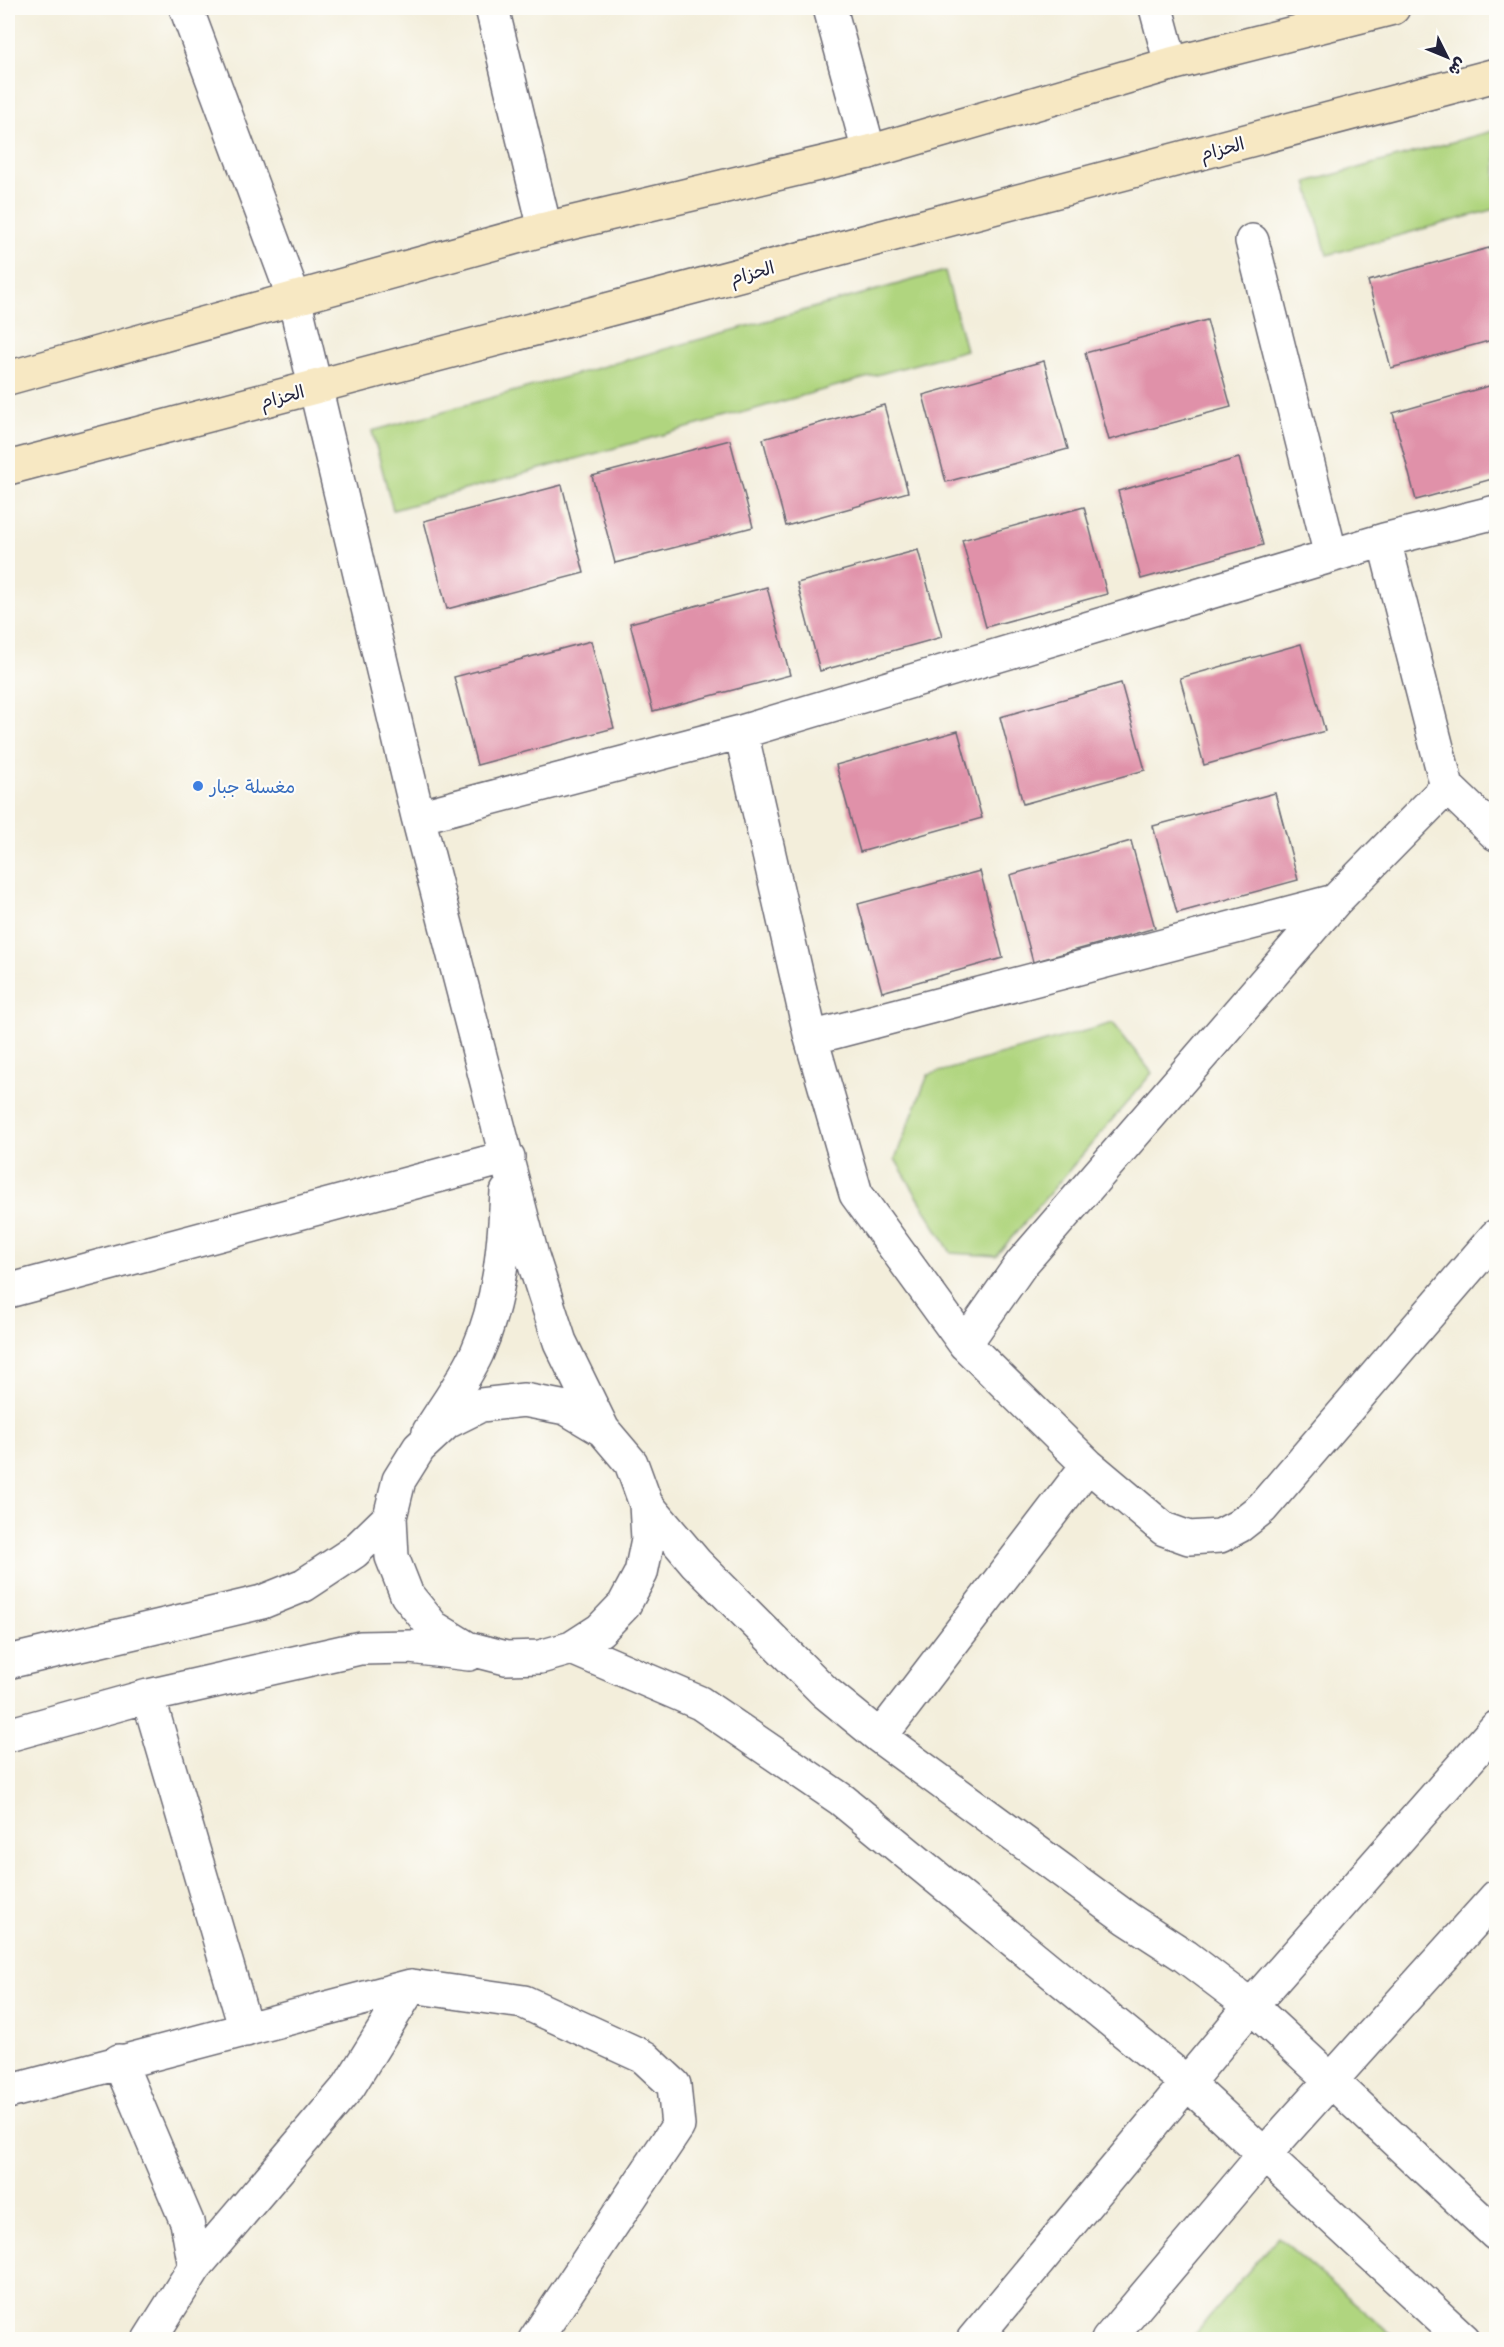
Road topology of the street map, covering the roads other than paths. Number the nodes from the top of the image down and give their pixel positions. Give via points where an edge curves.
1 (186, 8) edge
2 (492, 8) edge
3 (830, 8) edge
4 (1156, 8) edge
5 (1393, 8) edge
6 (1171, 64) junction
7 (1497, 75) edge
8 (868, 152) junction
9 (545, 229) junction
10 (1252, 241) dead end
11 (294, 298) junction
12 (8, 378) edge
13 (314, 388) junction
14 (8, 468) edge
15 (1497, 512) edge
16 (1384, 540) junction
17 (1331, 556) junction
18 (741, 732) junction
19 (1447, 787) junction
20 (418, 817) junction
21 (1497, 834) edge
22 (1335, 901) junction
23 (811, 1038) junction
24 (508, 1157) junction
25 (1497, 1236) edge
26 (8, 1291) edge
27 (965, 1344) junction
28 (603, 1430) junction
29 (419, 1448) junction
30 (1088, 1465) junction
31 (646, 1504) junction
32 (390, 1517) junction
33 (572, 1648) junction
34 (506, 1659) junction
35 (8, 1662) edge
36 (148, 1696) junction
37 (1497, 1728) edge
38 (8, 1735) edge
39 (880, 1737) junction
40 (1497, 1897) edge
41 (411, 1986) junction
42 (1251, 2006) junction
43 (246, 2030) junction
44 (119, 2061) junction
45 (1331, 2080) junction
46 (1186, 2082) junction
47 (8, 2092) edge
48 (1263, 2156) junction
49 (1497, 2234) edge
50 (195, 2267) junction
51 (149, 2340) edge
52 (535, 2340) edge
53 (973, 2340) edge
54 (1108, 2340) edge
55 (1464, 2340) edge

1 - 11 street
2 - 9 street
3 - 8 street
4 - 6 street
5 - 6 main road
6 - 8 main road
7 - 13 main road, الحزام
8 - 9 main road
9 - 11 main road
10 - 17 street
11 - 12 main road
11 - 13 street
13 - 14 main road, الحزام
13 - 20 street
15 - 16 street
16 - 17 street
16 - 19 street
17 - 18 street
18 - 20 street
18 - 23 street
19 - 21 street
19 - 22 street
20 - 24 street
22 - 23 street
22 - 27 street via 1022,1263
23 - 27 street via 856,1194
24 - 26 street
24 - 28 street via 546,1302 575,1377
24 - 29 street via 503,1265 491,1311 476,1354
25 - 30 street via 1262,1508 1239,1526 1220,1536 1189,1538 1164,1529
27 - 30 street
28 - 29 street via 566,1408 524,1400 481,1405 447,1422
28 - 31 street via 631,1463
29 - 32 street via 399,1480
30 - 39 street
31 - 33 street via 648,1539 641,1573 624,1605 600,1630
31 - 39 street via 754,1623 825,1692
32 - 34 street via 392,1557 406,1595 433,1627 467,1648
32 - 35 street via 354,1552 304,1586 262,1602
33 - 34 street via 540,1658
33 - 46 street via 700,1703 843,1800
34 - 36 street via 411,1647 360,1648
36 - 38 street
36 - 43 street
37 - 42 street
39 - 42 street
40 - 45 street
41 - 43 street
41 - 50 street via 350,2086
41 - 52 street via 524,2002 644,2057 674,2085 678,2126
42 - 45 street
42 - 46 street
43 - 44 street
44 - 47 street
44 - 50 street via 187,2222
45 - 48 street
45 - 49 street
46 - 48 street
46 - 53 street
48 - 54 street
48 - 55 street
50 - 51 street

